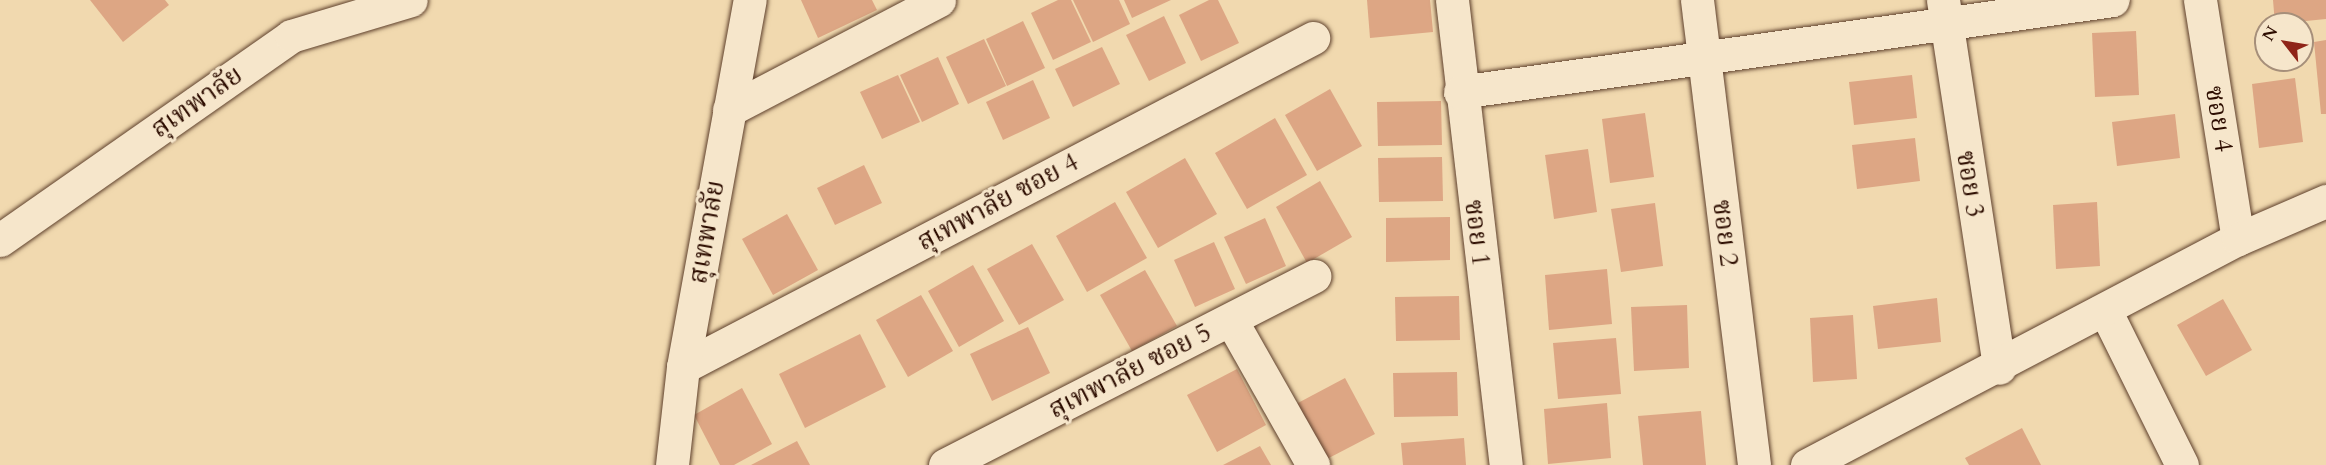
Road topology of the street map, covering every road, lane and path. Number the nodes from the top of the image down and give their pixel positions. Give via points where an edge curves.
1 (411, 0) edge
2 (750, 0) edge
3 (939, 0) edge
4 (1452, 0) edge
5 (1697, 0) edge
6 (2113, 0) edge
7 (2200, 0) edge
8 (1944, 12) edge
9 (1313, 38) dead end
10 (1702, 58) junction
11 (1460, 92) junction
12 (729, 110) junction
13 (2326, 201) edge
14 (2238, 239) junction
15 (0, 240) edge
16 (1315, 276) dead end
17 (2105, 310) junction
18 (1231, 320) junction
19 (683, 367) junction
20 (1999, 368) junction
21 (672, 465) edge
22 (945, 465) edge
23 (1312, 465) edge
24 (1506, 465) edge
25 (1754, 465) edge
26 (1807, 465) edge
27 (2182, 465) edge

1 - 15 street, สุเทพาลัย via 291,36
2 - 12 street, สุเทพาลัย
3 - 12 street
4 - 11 street, ซอย 1
5 - 10 street, ซอย 2
6 - 8 street
7 - 14 street, ซอย 4
8 - 10 street
8 - 20 street, ซอย 3
9 - 19 street, สุเทพาลัย ซอย 4
10 - 11 street
10 - 25 street, ซอย 2
11 - 24 street, ซอย 1
12 - 19 street, สุเทพาลัย
13 - 14 street
14 - 17 street
16 - 18 street, สุเทพาลัย ซอย 5
17 - 20 street
17 - 27 street
18 - 22 street, สุเทพาลัย ซอย 5
18 - 23 street
19 - 21 street, สุเทพาลัย
20 - 26 street

